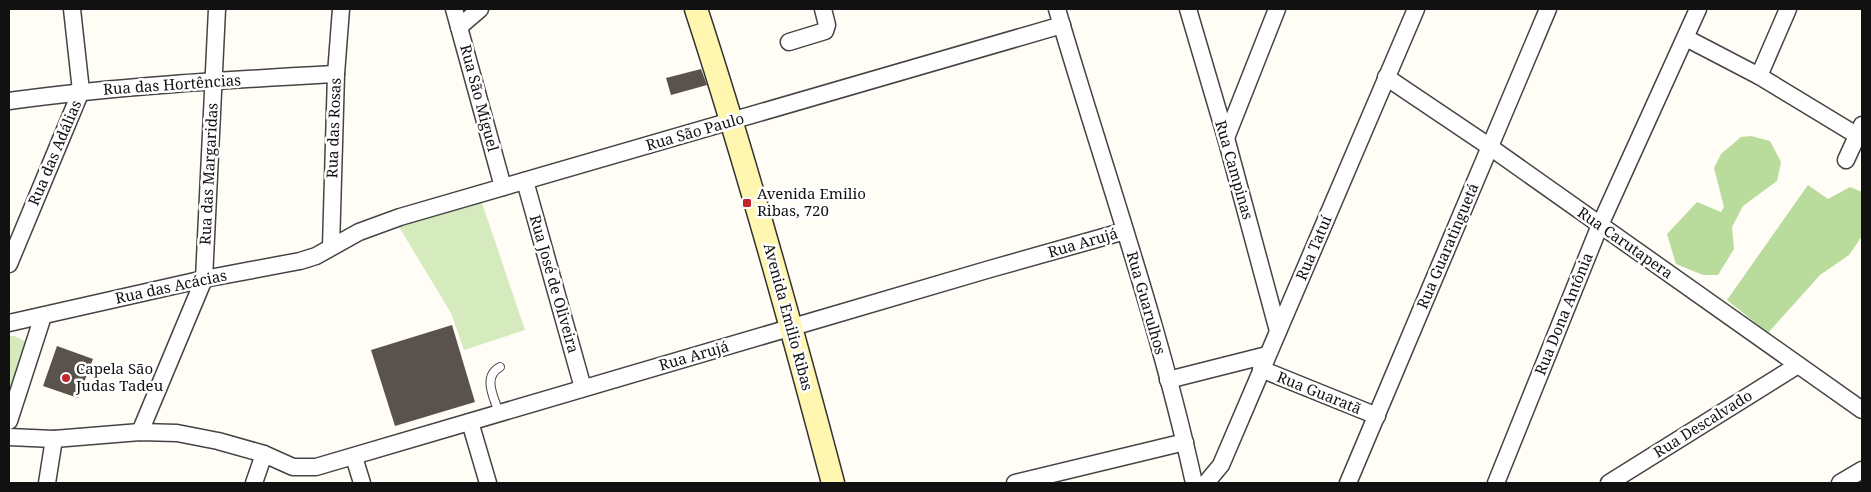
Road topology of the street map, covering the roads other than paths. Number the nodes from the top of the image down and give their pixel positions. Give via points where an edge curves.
1 (72, 9) edge
2 (218, 9) edge
3 (341, 9) edge
4 (454, 9) edge
5 (480, 9) edge
6 (696, 9) edge
7 (823, 9) edge
8 (1057, 9) edge
9 (1188, 9) edge
10 (1277, 9) edge
11 (1416, 9) edge
12 (1548, 9) edge
13 (1698, 9) edge
14 (1788, 9) edge
15 (1062, 25) junction
16 (459, 27) junction
17 (1686, 38) junction
18 (789, 42) dead end
19 (336, 74) junction
20 (1759, 76) junction
21 (1386, 77) junction
22 (213, 81) junction
23 (81, 91) junction
24 (9, 101) edge
25 (732, 121) junction
26 (1860, 130) edge
27 (1226, 138) junction
28 (1490, 147) junction
29 (1846, 160) dead end
30 (525, 181) junction
31 (504, 187) junction
32 (1600, 225) junction
33 (1125, 231) junction
34 (331, 247) junction
35 (9, 264) edge
36 (204, 278) junction
37 (42, 316) junction
38 (9, 323) edge
39 (792, 327) junction
40 (1278, 331) junction
41 (1264, 362) junction
42 (1798, 365) junction
43 (500, 367) dead end
44 (1168, 380) junction
45 (583, 388) junction
46 (1862, 410) edge
47 (498, 413) junction
48 (1377, 416) junction
49 (9, 421) edge
50 (470, 422) junction
51 (140, 432) junction
52 (9, 437) edge
53 (54, 439) junction
54 (1185, 442) junction
55 (264, 454) junction
56 (354, 457) junction
57 (1862, 470) edge
58 (1021, 482) edge
59 (47, 483) edge
60 (254, 483) edge
61 (362, 483) edge
62 (488, 483) edge
63 (833, 483) edge
64 (1194, 483) edge
65 (1206, 483) edge
66 (1348, 483) edge
67 (1496, 483) edge
68 (1609, 483) edge
69 (1840, 483) edge

1 - 23 street, Rua das Adálias
2 - 22 street, Rua das Margaridas
3 - 19 street, Rua das Rosas
4 - 16 street, Rua São Miguel
5 - 16 street
6 - 25 main road, Avenida Emilio Ribas
7 - 18 street via 827,25 825,31
8 - 15 street, Rua Guarulhos
9 - 27 street, Rua Campinas
10 - 27 street
11 - 21 street, Rua Tatuí
12 - 28 street, Rua Guaratinguetá
13 - 17 street, Rua Dona Antônia
14 - 20 street
15 - 25 street, Rua São Paulo
15 - 33 street, Rua Guarulhos
16 - 31 street, Rua São Miguel
17 - 20 street
17 - 32 street, Rua Dona Antônia
19 - 22 street, Rua das Hortências
19 - 34 street, Rua das Rosas
20 - 26 street
21 - 28 street, Rua Carutapera
21 - 40 street, Rua Tatuí
22 - 23 street, Rua das Hortências
22 - 36 street, Rua das Margaridas
23 - 24 street, Rua das Hortências
23 - 35 street, Rua das Adálias
25 - 30 street, Rua São Paulo
25 - 39 main road, Avenida Emilio Ribas
26 - 29 street
27 - 40 street, Rua Campinas
28 - 32 street, Rua Carutapera
28 - 48 street, Rua Guaratinguetá
30 - 31 street, Rua São Paulo
30 - 45 street, Rua José de Oliveira
31 - 34 street, Rua São Paulo via 400,217 359,232
32 - 42 street, Rua Carutapera
32 - 67 street, Rua Dona Antônia
33 - 39 street, Rua Arujá
33 - 44 street, Rua Guarulhos
34 - 36 street, Rua das Acácias via 300,261
36 - 37 street, Rua das Acácias
36 - 51 street, Rua das Margaridas
37 - 38 street, Rua das Acácias
37 - 49 street
39 - 45 street, Rua Arujá
39 - 63 main road, Avenida Emilio Ribas
40 - 41 street, Rua Tatuí
41 - 44 street
41 - 48 street, Rua Guaratã
41 - 65 street, Rua Tatuí via 1221,465
42 - 46 street, Rua Carutapera
42 - 68 street, Rua Descalvado
43 - 47 lane via 490,376
44 - 54 street, Rua Guarulhos
45 - 47 street, Rua Arujá
47 - 50 street, Rua Arujá
48 - 66 street, Rua Guaratinguetá
50 - 56 street, Rua Arujá
50 - 62 street
51 - 53 street, Rua Arujá
51 - 55 street, Rua Arujá via 177,433
52 - 53 street, Rua Arujá
53 - 59 street
54 - 58 street
54 - 64 street, Rua Guarulhos
55 - 56 street, Rua Arujá via 304,468
55 - 60 street
56 - 61 street
57 - 69 street

